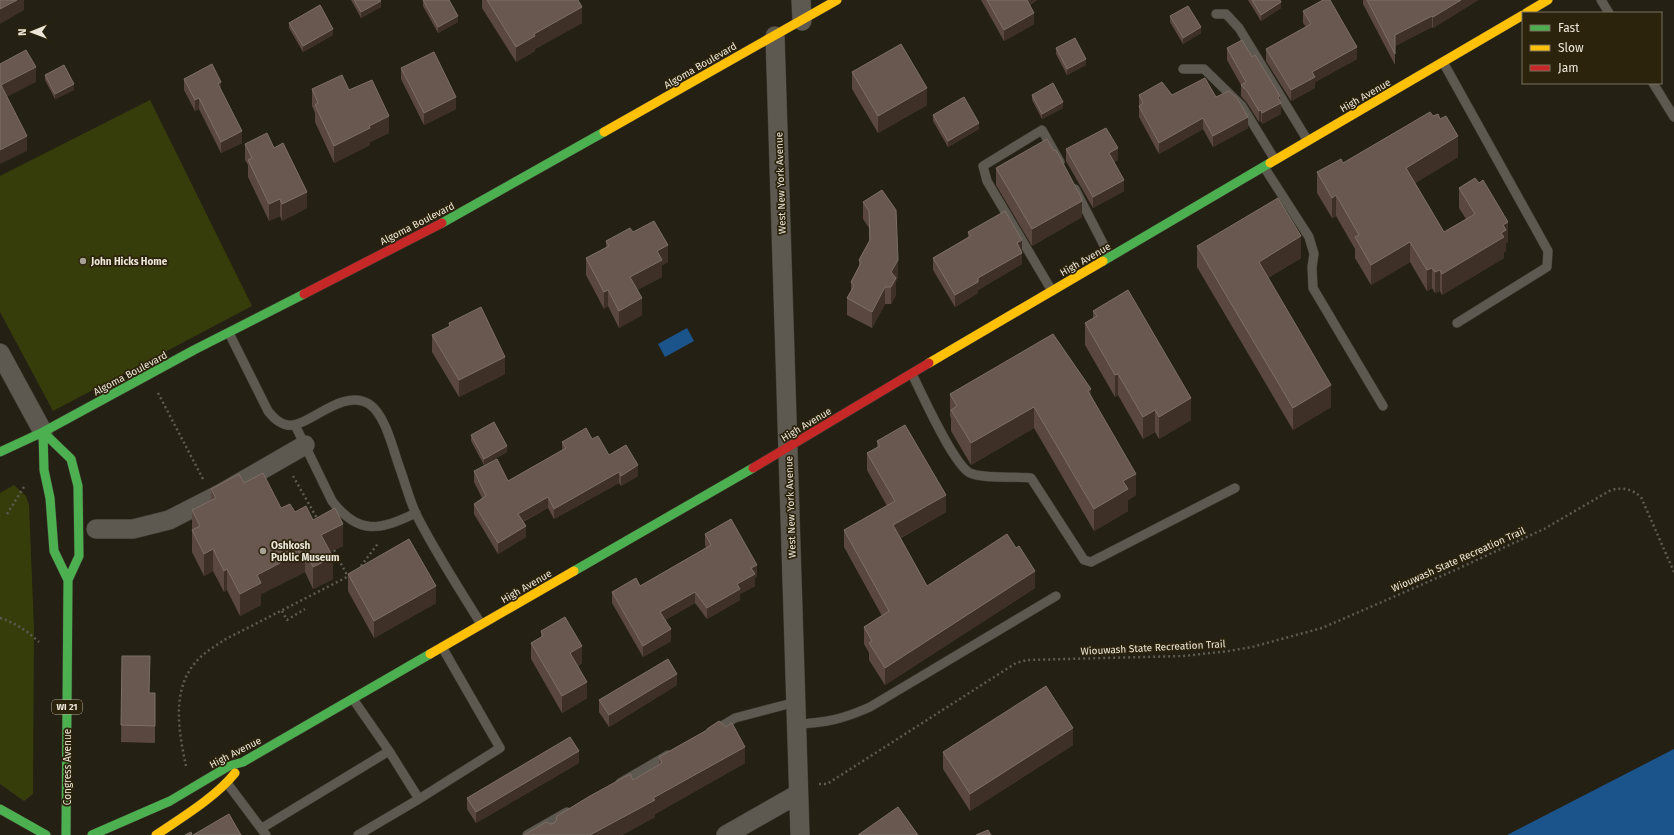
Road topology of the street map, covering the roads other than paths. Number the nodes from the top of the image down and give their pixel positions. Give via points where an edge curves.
1 (801, 0) edge
2 (837, 0) edge
3 (1548, 0) edge
4 (1601, 0) edge
5 (1528, 12) edge
6 (1608, 12) edge
7 (1216, 14) dead end
8 (1522, 16) edge
9 (802, 21) junction
10 (775, 36) junction
11 (1443, 62) junction
12 (1183, 69) dead end
13 (1654, 84) edge
14 (1674, 117) edge
15 (1308, 141) junction
16 (1275, 160) junction
17 (1264, 166) junction
18 (1065, 170) edge
19 (1072, 184) edge
20 (1110, 257) junction
21 (1052, 291) junction
22 (1457, 323) dead end
23 (229, 333) junction
24 (0, 353) edge
25 (912, 374) junction
26 (1383, 406) dead end
27 (294, 425) junction
28 (43, 432) junction
29 (305, 445) junction
30 (788, 448) junction
31 (0, 452) edge
32 (1236, 488) dead end
33 (416, 513) junction
34 (96, 529) dead end
35 (68, 580) junction
36 (1056, 596) dead end
37 (481, 624) junction
38 (442, 647) junction
39 (353, 699) junction
40 (796, 702) junction
41 (796, 724) junction
42 (708, 734) edge
43 (389, 751) junction
44 (674, 752) edge
45 (243, 762) junction
46 (218, 772) junction
47 (227, 783) junction
48 (613, 787) edge
49 (798, 789) junction
50 (419, 799) junction
51 (0, 809) edge
52 (572, 810) edge
53 (545, 825) junction
54 (264, 831) edge
55 (46, 835) edge
56 (66, 835) edge
57 (92, 835) edge
58 (156, 835) edge
59 (358, 835) edge
60 (527, 835) edge
61 (551, 835) edge
62 (726, 835) edge
63 (800, 835) edge

1 - 9 street
2 - 9 main road, Algoma Boulevard
3 - 5 main road
4 - 6 lane
7 - 15 lane via 1226,14 1239,28
8 - 11 main road, High Avenue
9 - 10 main road, Algoma Boulevard
10 - 23 main road, Algoma Boulevard via 466,211
10 - 30 street, West New York Avenue
11 - 15 main road, High Avenue
11 - 22 lane via 1548,251 1547,267
12 - 16 lane via 1204,69 1217,80 1242,106
13 - 14 lane
15 - 16 main road, High Avenue
16 - 17 main road, High Avenue
17 - 20 main road, High Avenue
17 - 26 lane via 1308,237 1314,254 1313,288
18 - 21 lane via 1042,130 983,166 987,181
19 - 20 lane
20 - 21 main road, High Avenue
21 - 25 main road, High Avenue
23 - 27 lane via 268,411 276,420
23 - 28 main road, Algoma Boulevard
24 - 28 street, Congress Avenue
25 - 30 main road, High Avenue
25 - 32 lane via 955,457 970,473 1031,478 1084,560 1091,562
27 - 29 lane
27 - 33 lane via 341,402 369,404 378,412 384,425
28 - 31 main road, Algoma Boulevard
28 - 35 main road, Congress Avenue / WI 21 via 44,470 50,498 54,551
28 - 35 main road, Congress Avenue / WI 21 via 71,459 78,486 79,556
29 - 33 lane via 332,501 340,511 359,524 385,526
29 - 34 street via 169,520 133,529
30 - 37 main road, High Avenue
30 - 40 street, West New York Avenue
33 - 37 lane
35 - 56 main road, Congress Avenue / WI 21
36 - 41 lane via 870,707 850,716 822,723
37 - 38 main road, High Avenue
38 - 39 main road, High Avenue
38 - 50 lane via 500,748
39 - 43 lane
39 - 45 main road, High Avenue
40 - 41 street, West New York Avenue
40 - 42 lane via 735,718
41 - 49 street, West New York Avenue
43 - 50 lane
43 - 54 lane
44 - 48 lane
45 - 46 main road, High Avenue
45 - 47 main road
46 - 47 lane
46 - 57 main road, High Avenue via 170,801
47 - 54 lane
47 - 58 main road
49 - 62 street
49 - 63 street, West New York Avenue
50 - 59 lane
51 - 55 main road
52 - 53 lane
53 - 60 lane
53 - 61 lane

